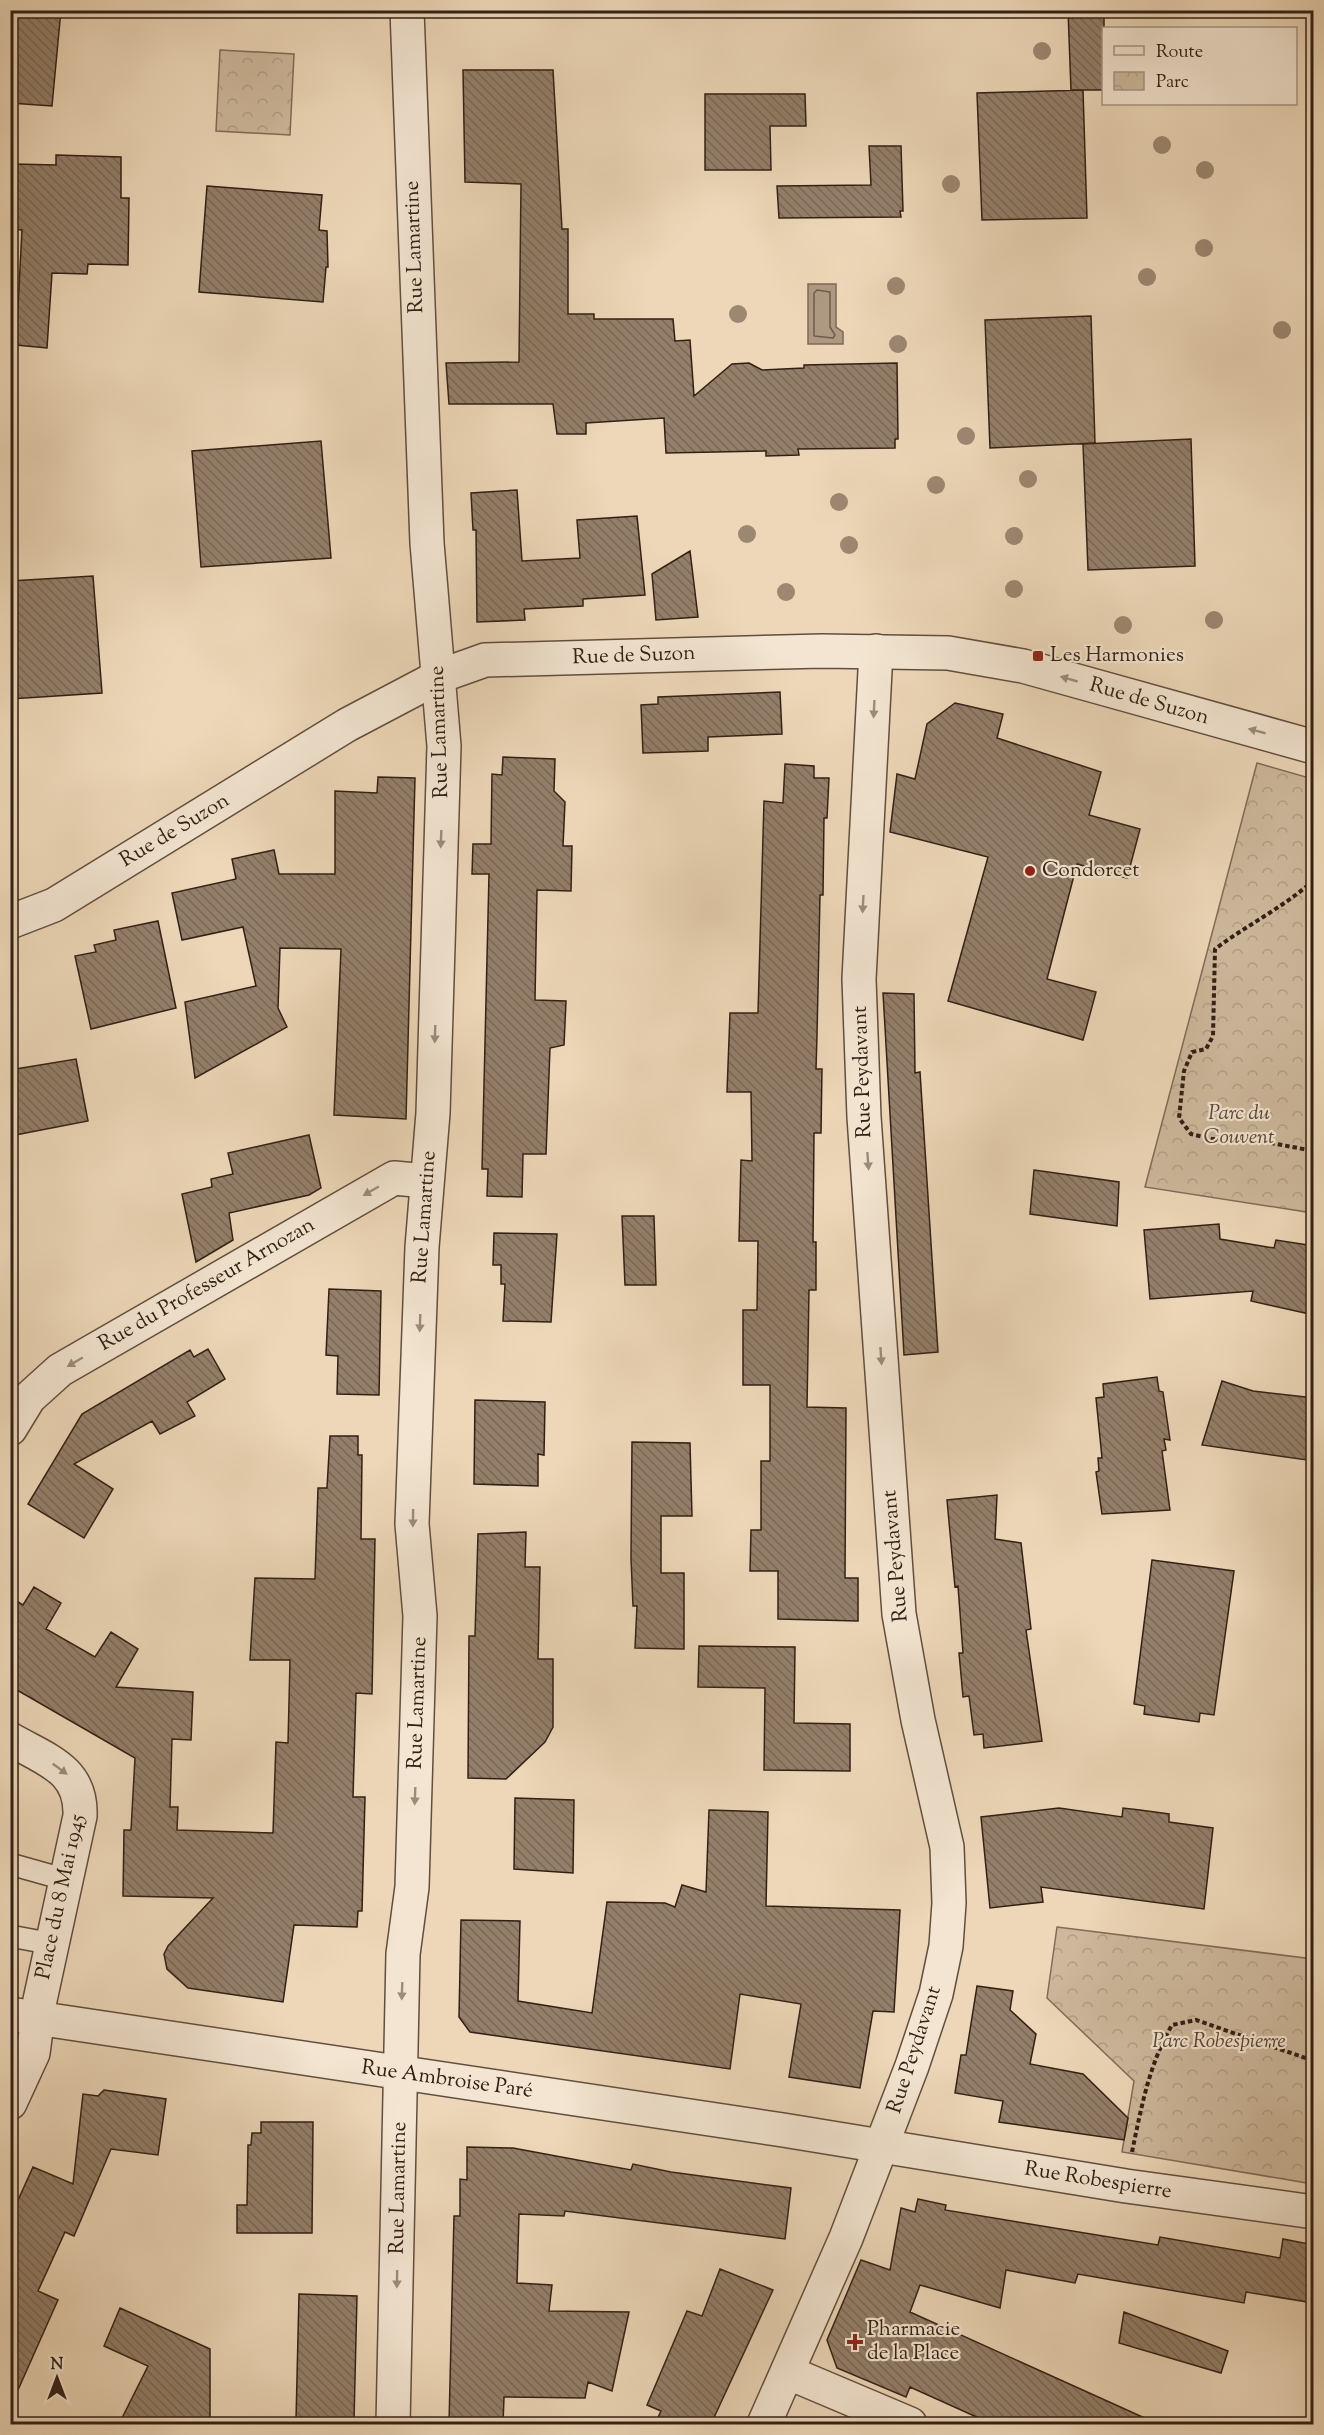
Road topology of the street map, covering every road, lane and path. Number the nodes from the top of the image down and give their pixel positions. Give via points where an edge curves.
1 (407, 10) edge
2 (876, 651) junction
3 (440, 676) junction
4 (1314, 747) edge
5 (1314, 880) edge
6 (10, 922) edge
7 (1314, 1151) edge
8 (426, 1180) junction
9 (10, 1429) edge
10 (10, 1739) edge
11 (10, 1864) edge
12 (67, 1880) junction
13 (10, 1936) edge
14 (53, 1944) junction
15 (24, 2016) edge
16 (1314, 2061) edge
17 (399, 2073) junction
18 (10, 2103) edge
19 (883, 2146) junction
20 (1126, 2186) junction
21 (1314, 2212) edge
22 (786, 2372) junction
23 (393, 2424) edge
24 (765, 2424) edge
25 (910, 2424) edge

1 - 3 street, Rue Lamartine via 421,415 429,573
2 - 3 street, Rue de Suzon via 485,660
4 -> 2 street, Rue de Suzon via 1023,666 948,652
2 -> 19 street, Rue Peydavant via 860,979 864,1117 899,1614 947,1847 949,1903 946,1946 936,1994
3 - 6 street, Rue de Suzon via 347,725 54,905
3 -> 8 street, Rue Lamartine via 443,769 433,1113
5 - 7 path via 1291,900 1215,949 1213,1036 1206,1049 1192,1052 1184,1071 1179,1118 1191,1134
8 -> 9 street, Rue du Professeur Arnozan via 394,1178 60,1370 29,1398
8 -> 17 street, Rue Lamartine via 412,1524 420,1616 412,1887 403,1954
10 -> 12 street, Place du 8 Mai 1945 via 65,1771 77,1786 80,1816
11 - 12 lane
12 - 14 street, Place du 8 Mai 1945
13 - 14 lane
14 - 15 street, Place du 8 Mai 1945
15 - 17 street, Rue Ambroise Paré
15 - 18 street, Place du 8 Mai 1945 via 33,2053
16 - 20 path via 1196,2020 1172,2025 1160,2047 1143,2100
17 - 19 street, Rue Ambroise Paré
17 -> 23 street, Rue Lamartine
19 - 20 street, Rue Robespierre
19 - 22 street, Rue Peydavant
20 - 21 street, Rue Robespierre
22 - 24 street, Rue Peydavant
22 - 25 street

